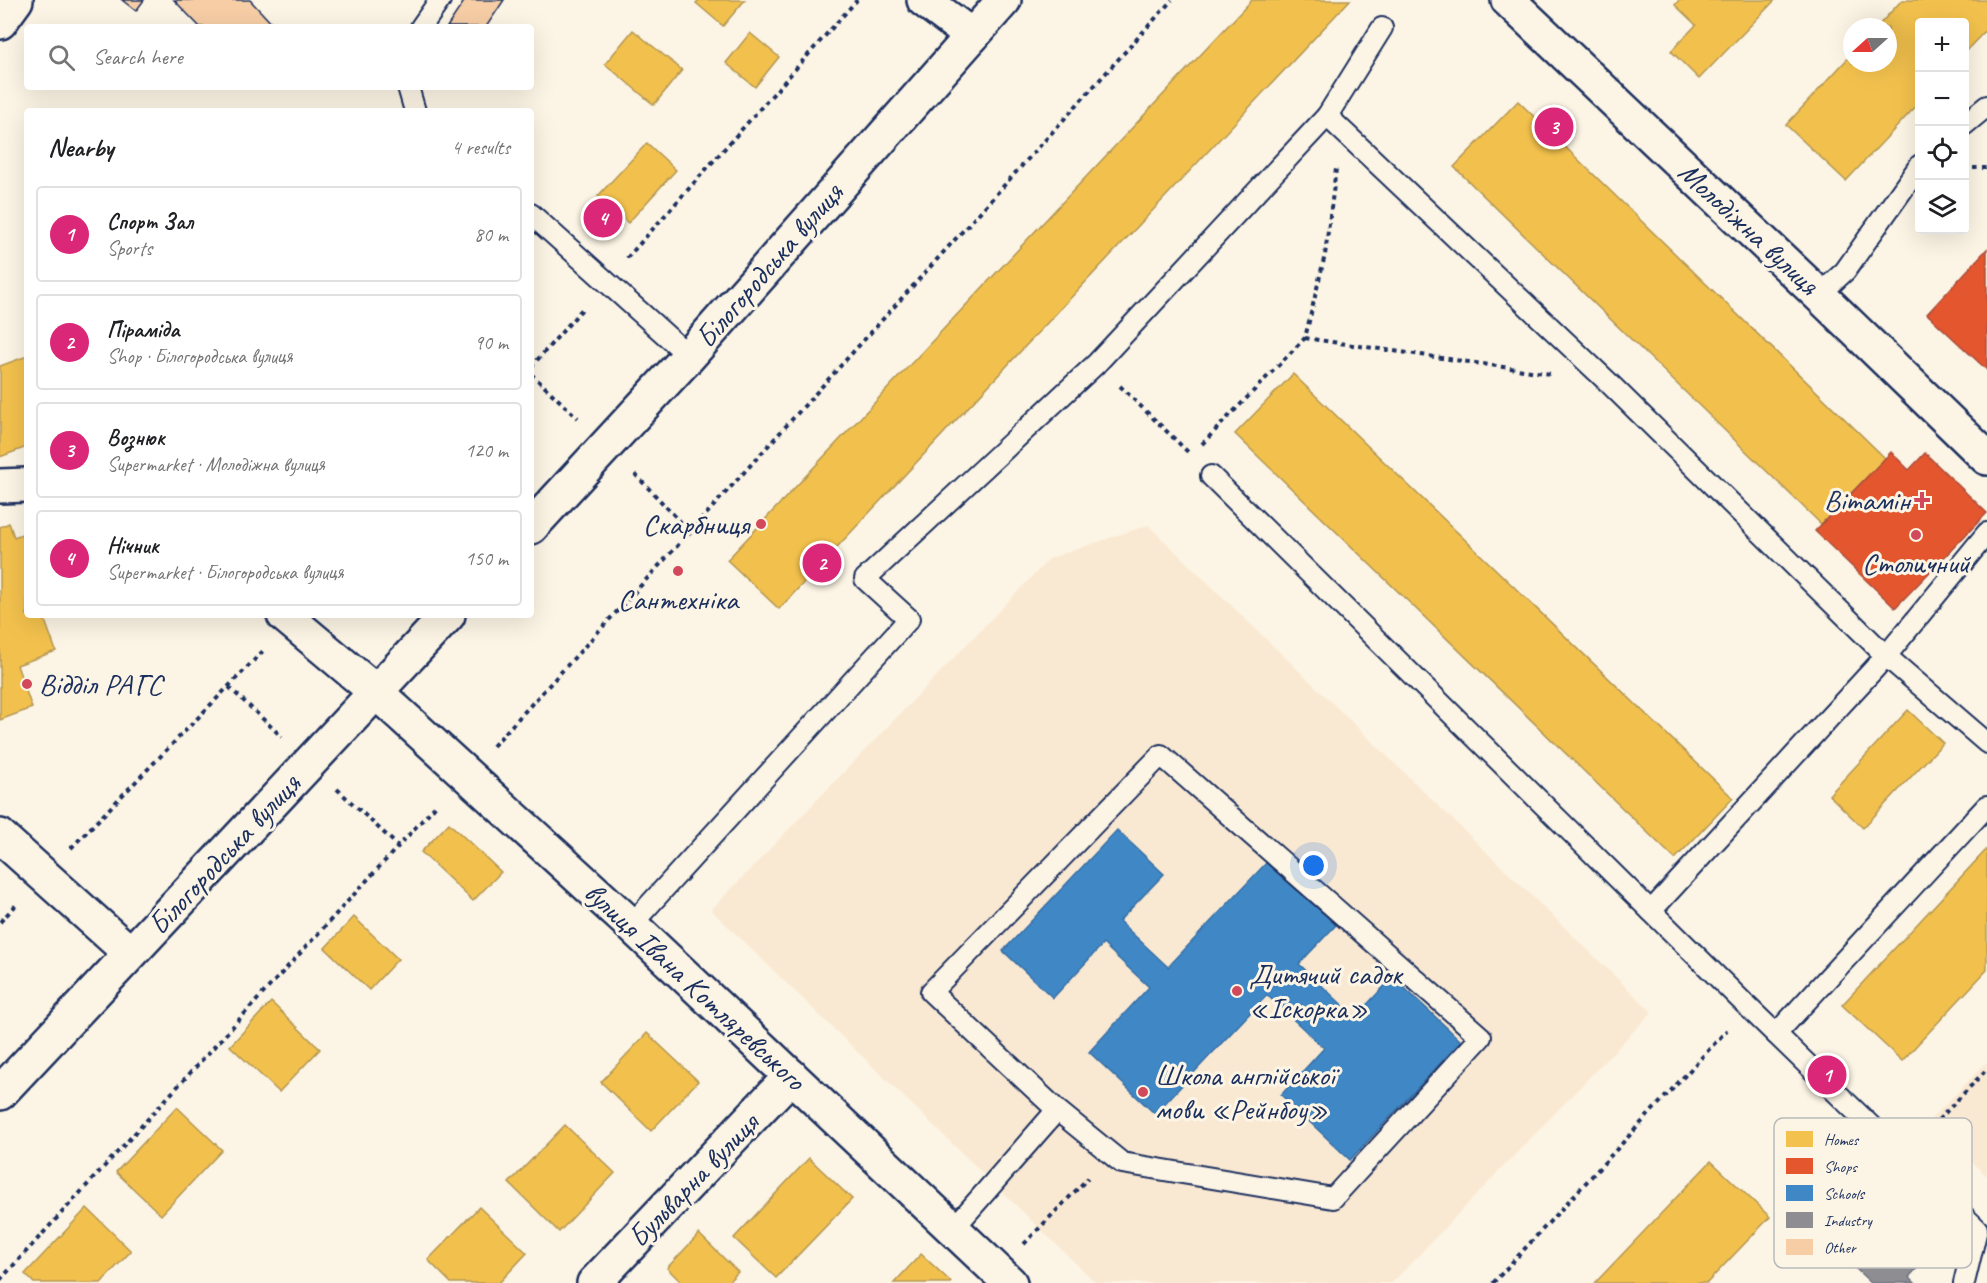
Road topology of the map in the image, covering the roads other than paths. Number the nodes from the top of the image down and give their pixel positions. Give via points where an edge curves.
1 (16, 0) edge
2 (440, 0) edge
3 (924, 0) edge
4 (1004, 0) edge
5 (1508, 0) edge
6 (0, 22) edge
7 (423, 24) edge
8 (1382, 28) dead end
9 (972, 36) junction
10 (409, 90) edge
11 (1987, 106) edge
12 (414, 108) edge
13 (1969, 122) edge
14 (1334, 123) junction
15 (1915, 169) edge
16 (534, 217) edge
17 (1819, 295) junction
18 (689, 356) junction
19 (1987, 458) edge
20 (1211, 476) dead end
21 (24, 485) edge
22 (0, 486) edge
23 (534, 524) edge
24 (1987, 533) edge
25 (288, 618) edge
26 (445, 618) edge
27 (1886, 656) junction
28 (376, 692) junction
29 (1987, 743) edge
30 (1987, 806) edge
31 (0, 836) edge
32 (1652, 911) junction
33 (631, 925) junction
34 (130, 953) junction
35 (1776, 1034) junction
36 (791, 1076) junction
37 (0, 1093) edge
38 (1057, 1110) junction
39 (1863, 1118) edge
40 (1972, 1224) edge
41 (953, 1229) junction
42 (1972, 1250) edge
43 (1968, 1268) edge
44 (594, 1283) edge
45 (1010, 1283) edge
46 (1964, 1283) edge

1 - 6 street
2 - 7 lane
3 - 9 street
4 - 9 street, Білогородська вулиця
5 - 17 street, Молодіжна вулиця
8 - 14 lane
9 - 18 street, Білогородська вулиця
10 - 12 lane
11 - 13 lane
14 - 27 lane via 1608,382
14 - 33 lane via 1097,363 866,579 909,619
15 - 17 lane via 1845,271
16 - 18 lane
17 - 19 street, Молодіжна вулиця
18 - 23 street, Білогородська вулиця
20 - 32 lane
21 - 22 street
24 - 27 lane
25 - 28 street, вулиця Івана Котляревського
26 - 28 street, Білогородська вулиця
27 - 29 lane
27 - 32 lane
28 - 33 street, вулиця Івана Котляревського
28 - 34 street, Білогородська вулиця
30 - 35 lane
31 - 34 street
32 - 35 lane
33 - 36 street, вулиця Івана Котляревського
34 - 37 street, Білогородська вулиця
35 - 39 lane
36 - 41 street, вулиця Івана Котляревського
36 - 44 street, Бульварна вулиця
38 - 38 lane via 931,992 1161,755 1481,1037 1333,1198 1122,1163
38 - 41 lane
40 - 42 lane via 1977,1229
41 - 45 street, вулиця Івана Котляревського
43 - 46 lane

